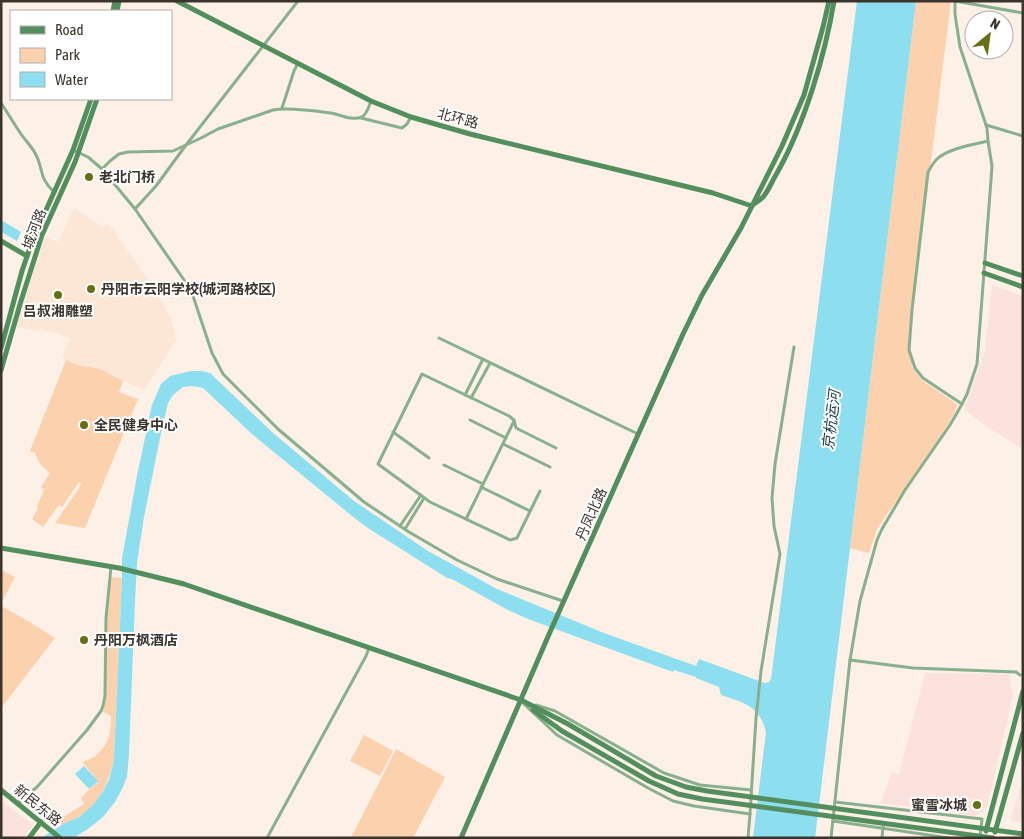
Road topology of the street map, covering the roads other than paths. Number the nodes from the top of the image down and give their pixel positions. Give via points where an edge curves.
1 (177, 1) edge
2 (298, 1) edge
3 (828, 1) edge
4 (834, 1) edge
5 (1023, 13) edge
6 (264, 46) junction
7 (298, 63) junction
8 (91, 100) edge
9 (97, 100) edge
10 (371, 101) junction
11 (1, 103) edge
12 (282, 108) junction
13 (411, 117) junction
14 (360, 118) junction
15 (986, 125) junction
16 (1023, 136) edge
17 (988, 141) junction
18 (186, 145) junction
19 (76, 152) junction
20 (102, 168) junction
21 (55, 192) junction
22 (752, 206) junction
23 (135, 210) junction
24 (1, 241) edge
25 (27, 256) junction
26 (985, 263) junction
27 (984, 273) junction
28 (1023, 276) edge
29 (1023, 287) edge
30 (439, 338) dead end
31 (794, 346) dead end
32 (1, 348) edge
33 (483, 359) junction
34 (490, 363) junction
35 (1, 370) edge
36 (465, 395) junction
37 (471, 398) junction
38 (962, 404) junction
39 (470, 420) dead end
40 (514, 420) junction
41 (393, 432) junction
42 (639, 435) junction
43 (506, 438) junction
44 (502, 444) junction
45 (556, 448) dead end
46 (429, 458) dead end
47 (444, 465) dead end
48 (550, 467) dead end
49 (482, 486) junction
50 (540, 491) dead end
51 (423, 496) junction
52 (530, 511) junction
53 (466, 519) junction
54 (400, 526) junction
55 (404, 528) junction
56 (1, 548) edge
57 (111, 567) junction
58 (564, 602) junction
59 (370, 648) junction
60 (850, 660) junction
61 (1020, 675) dead end
62 (1023, 691) edge
63 (521, 700) junction
64 (1023, 732) edge
65 (1, 790) edge
66 (751, 790) junction
67 (835, 802) junction
68 (18, 803) junction
69 (750, 814) junction
70 (833, 821) junction
71 (41, 822) junction
72 (883, 827) junction
73 (984, 828) junction
74 (995, 830) junction
75 (1023, 834) edge
76 (929, 836) edge
77 (982, 837) edge
78 (30, 838) edge
79 (60, 838) edge
80 (267, 838) edge
81 (461, 838) edge
82 (748, 838) edge
83 (831, 838) edge
84 (882, 838) edge
85 (949, 838) edge
86 (993, 838) edge

1 - 6 main road, 北环路
2 - 6 street
3 - 22 main road, 丹凤北路 via 804,94
4 - 22 main road via 824,48 798,129 763,197
5 - 15 street via 955,1 960,47
6 - 7 main road, 北环路
6 - 18 street
7 - 10 main road, 北环路
7 - 12 street
8 - 19 main road, 城河路
9 - 19 main road, 城河路
10 - 13 main road, 北环路
10 - 14 street via 365,115
11 - 21 street via 34,151 46,185
12 - 14 street
12 - 18 street via 218,129
13 - 14 street via 402,128
13 - 22 main road, 北环路 via 713,193
15 - 16 street
15 - 17 street
17 - 26 street via 992,166
17 - 38 street via 946,152 938,157 928,172 911,324 909,350 915,368 923,378
18 - 20 street via 173,151 120,154
18 - 23 street
19 - 20 street
19 - 21 main road, 城河路
19 - 35 main road, 城河路 via 42,236
20 - 23 street
21 - 25 main road, 城河路
22 - 42 main road, 丹凤北路 via 702,295
23 - 54 street via 191,290 212,353 223,374 278,429 364,502
24 - 25 main road
25 - 32 main road, 城河路
26 - 27 street
26 - 28 main road
27 - 29 main road
27 - 38 street via 977,364
30 - 33 street
31 - 66 street via 775,464 772,498 780,554 761,676
33 - 34 street
33 - 36 street
34 - 37 street
34 - 42 street
36 - 37 street
36 - 41 street via 422,374
37 - 40 street
38 - 60 street via 905,490 877,540 860,601
39 - 43 street
40 - 43 street
40 - 45 street via 516,428
41 - 46 street
41 - 51 street via 378,464
42 - 58 main road, 丹凤北路
43 - 44 street
44 - 48 street
44 - 49 street
47 - 49 street
49 - 52 street
49 - 53 street
50 - 52 street
51 - 53 street
51 - 54 street
51 - 55 street
52 - 53 street via 513,540
54 - 55 street
55 - 58 street via 457,560 497,579
56 - 57 main road
57 - 59 main road via 184,584
57 - 68 street via 106,618 105,696 101,712 37,787
58 - 63 main road, 丹凤北路
59 - 63 main road
59 - 80 street
60 - 61 street via 913,668 1016,672
60 - 67 street
62 - 73 main road
63 - 66 street via 555,711 664,773 700,784
63 - 69 street via 557,735 673,801
63 - 73 main road via 656,776 686,787
63 - 77 main road via 562,730 649,781 678,794
63 - 81 main road, 丹凤北路
64 - 74 main road
65 - 68 main road, 新民东路
66 - 69 street
67 - 70 street
67 - 73 street via 982,819
68 - 71 main road, 新民东路
69 - 82 street
70 - 72 street
70 - 83 street
71 - 78 main road
71 - 79 main road, 新民东路
72 - 76 street
72 - 84 street
73 - 74 main road
73 - 77 main road
74 - 75 main road
74 - 86 main road
76 - 85 street
77 - 86 main road

